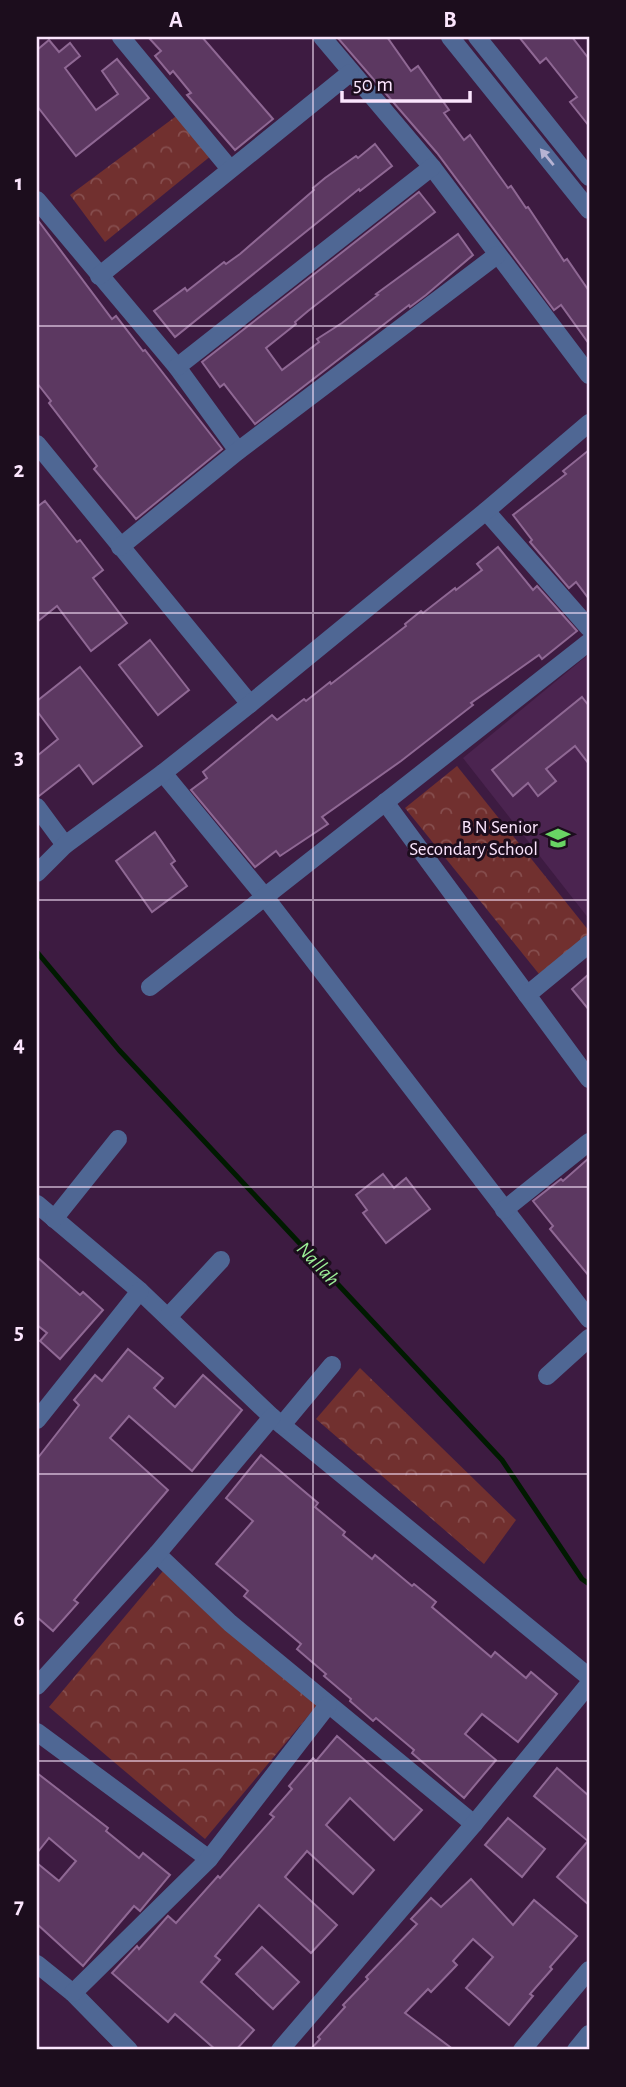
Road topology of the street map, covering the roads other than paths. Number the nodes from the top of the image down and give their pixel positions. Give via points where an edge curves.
1 (121, 37) edge
2 (323, 37) edge
3 (450, 37) edge
4 (477, 37) edge
5 (350, 73) junction
6 (432, 167) junction
7 (230, 169) junction
8 (589, 177) edge
9 (37, 200) edge
10 (589, 210) edge
11 (497, 255) junction
12 (99, 276) junction
13 (177, 367) junction
14 (589, 375) edge
15 (589, 423) edge
16 (37, 444) edge
17 (238, 452) junction
18 (486, 511) junction
19 (120, 547) junction
20 (589, 628) edge
21 (589, 642) edge
22 (250, 704) junction
23 (163, 773) junction
24 (385, 802) junction
25 (37, 807) edge
26 (65, 845) junction
27 (37, 873) edge
28 (265, 897) junction
29 (589, 944) edge
30 (150, 987) dead end
31 (527, 995) junction
32 (589, 1079) edge
33 (118, 1139) dead end
34 (589, 1142) edge
35 (37, 1204) edge
36 (504, 1210) junction
37 (54, 1219) junction
38 (220, 1260) dead end
39 (140, 1291) junction
40 (168, 1317) junction
41 (589, 1319) edge
42 (589, 1338) edge
43 (332, 1365) dead end
44 (547, 1376) dead end
45 (37, 1420) edge
46 (277, 1421) junction
47 (157, 1554) junction
48 (589, 1677) edge
49 (589, 1684) edge
50 (37, 1686) edge
51 (328, 1705) junction
52 (37, 1732) edge
53 (474, 1824) junction
54 (209, 1859) junction
55 (37, 1964) edge
56 (589, 1970) edge
57 (73, 1993) junction
58 (589, 2034) edge
59 (129, 2050) edge
60 (280, 2050) edge
61 (522, 2050) edge
62 (576, 2050) edge

1 - 7 street
2 - 5 street
10 -> 3 street
4 - 8 street
5 - 6 street
5 - 7 street
6 - 11 street
6 - 13 street
7 - 12 street
9 - 12 street
11 - 14 street
11 - 17 street
12 - 13 street
13 - 17 street
15 - 18 street
16 - 19 street
17 - 19 street
18 - 20 street
18 - 22 street
19 - 22 street
21 - 24 street
22 - 23 street
23 - 26 street
23 - 28 street
24 - 28 street
24 - 31 street
25 - 26 street
26 - 27 street
28 - 30 street
28 - 36 street
29 - 31 street
31 - 32 street
33 - 37 street
34 - 36 street
35 - 37 street
36 - 41 street
37 - 39 street
38 - 40 street
39 - 40 street
39 - 45 street
40 - 46 street
42 - 44 street
43 - 46 street
46 - 47 street
46 - 48 street
47 - 50 street
47 - 51 street
49 - 53 street
51 - 53 street
51 - 54 street
52 - 54 street
53 - 60 street
54 - 57 street
55 - 57 street
56 - 61 street
57 - 59 street
58 - 62 street

